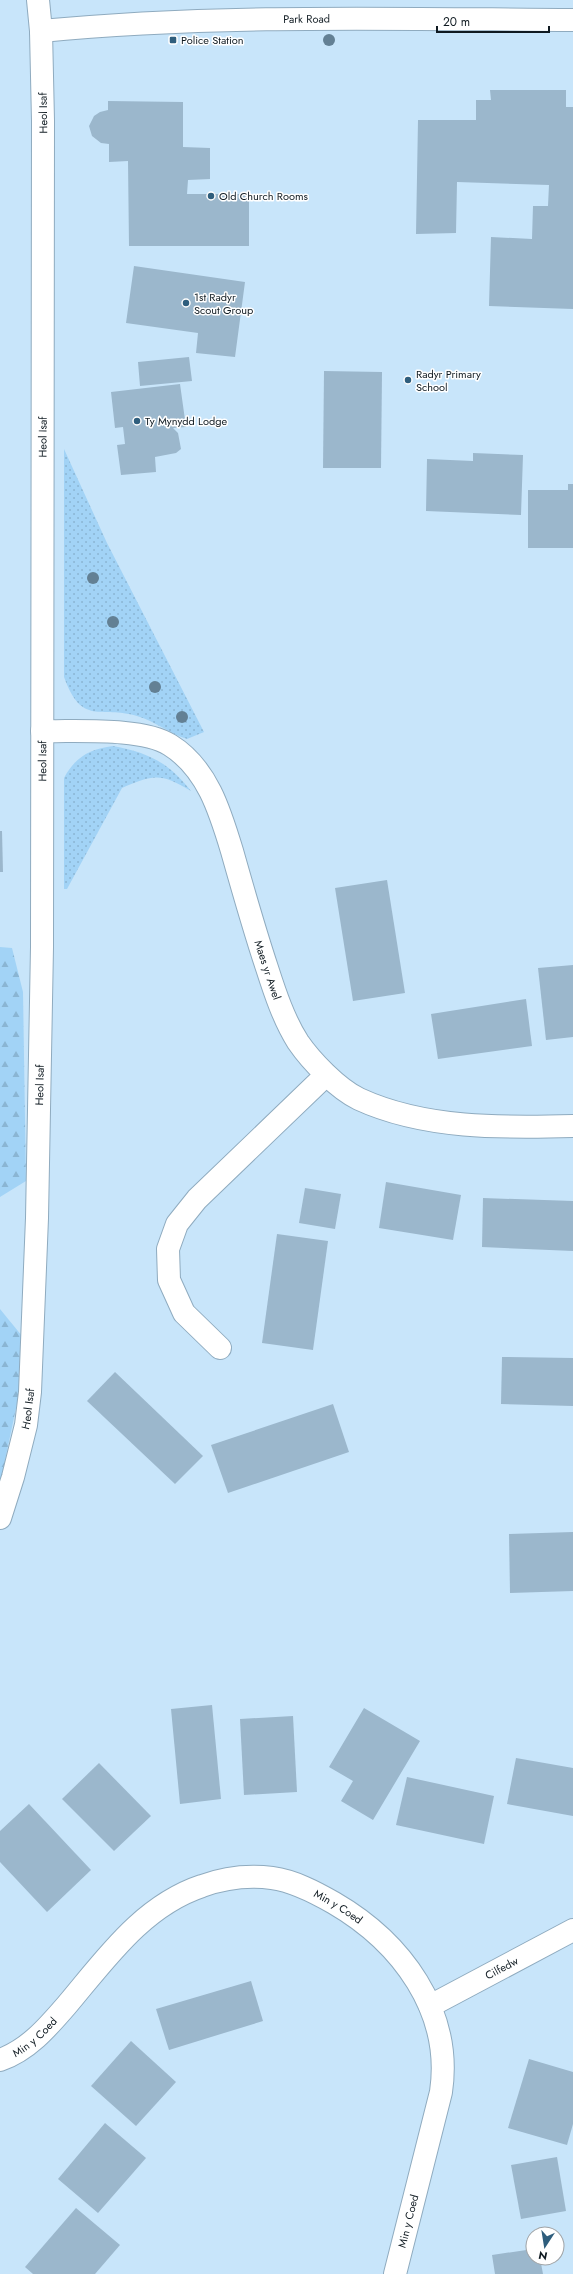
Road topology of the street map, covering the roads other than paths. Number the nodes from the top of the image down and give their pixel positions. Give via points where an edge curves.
1 (38, 0) edge
2 (573, 20) edge
3 (41, 31) junction
4 (42, 731) junction
5 (326, 1075) junction
6 (573, 1126) edge
7 (220, 1348) dead end
8 (0, 1518) edge
9 (573, 1930) edge
10 (430, 2006) junction
11 (0, 2060) edge
12 (395, 2274) edge

1 - 3 street, Heol Isaf
2 - 3 street, Park Road via 130,23
3 - 4 street, Heol Isaf
4 - 5 street, Maes yr Awel via 144,735 169,744 188,760 207,784 220,810 277,999 298,1042
4 - 8 street, Heol Isaf via 42,947 37,1218 30,1392 26,1425 14,1477
5 - 6 street, Maes yr Awel via 357,1098 404,1115 461,1124
5 - 7 street via 198,1199 177,1224 168,1249 169,1280 184,1313
9 - 10 street, Cilfedw
10 - 11 street, Min y Coed via 414,1974 387,1943 354,1915 309,1888 272,1878 233,1878 201,1886 169,1901 133,1928 46,2029 25,2047
10 - 12 street, Min y Coed via 442,2042 445,2069

